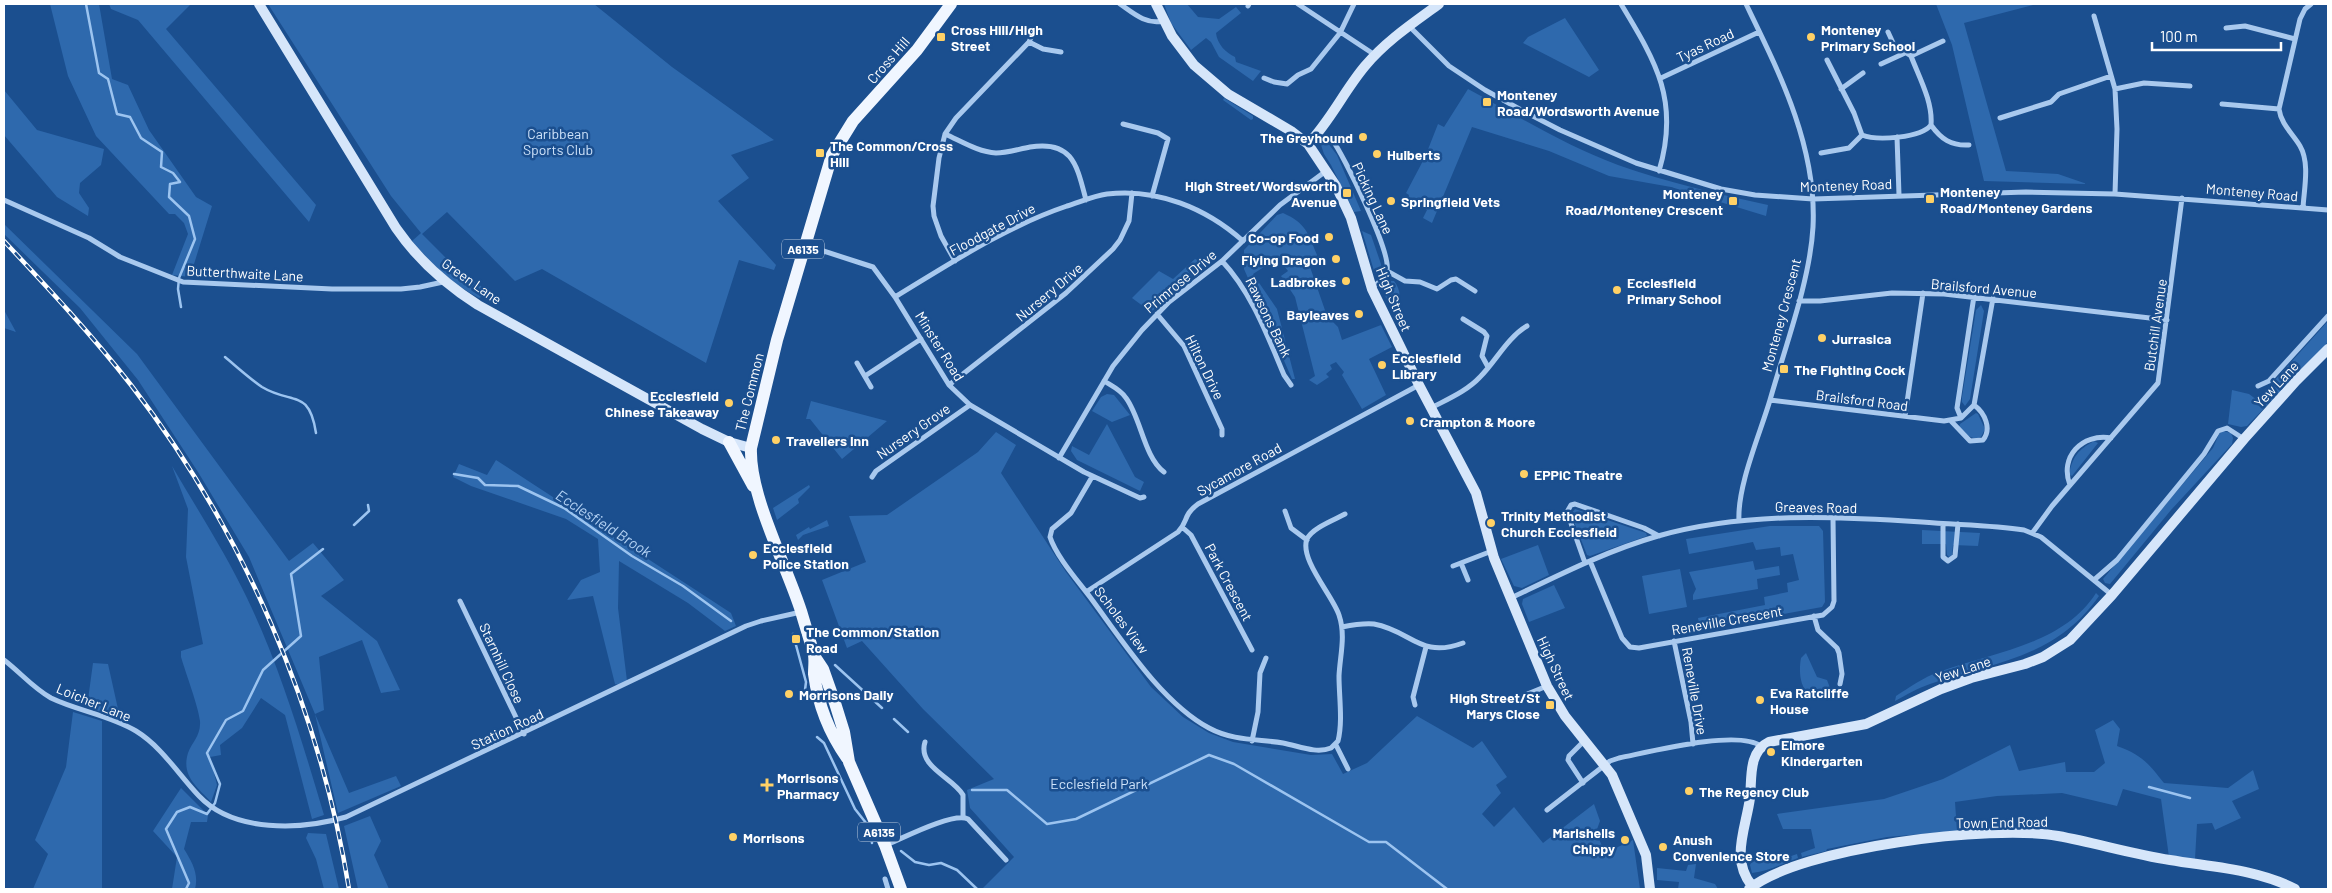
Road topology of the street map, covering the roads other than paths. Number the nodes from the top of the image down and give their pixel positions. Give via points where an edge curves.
1 (259, 4) edge
2 (951, 4) edge
3 (1120, 4) edge
4 (1156, 4) edge
5 (1298, 4) edge
6 (1354, 4) edge
7 (1439, 4) edge
8 (1621, 4) edge
9 (1746, 4) edge
10 (2311, 4) edge
11 (2094, 16) dead end
12 (1163, 21) junction
13 (1409, 26) junction
14 (2226, 28) dead end
15 (1759, 32) junction
16 (1888, 32) dead end
17 (1340, 33) junction
18 (1033, 34) dead end
19 (2295, 39) junction
20 (1943, 41) dead end
21 (1029, 42) junction
22 (1061, 52) dead end
23 (1905, 53) junction
24 (1375, 55) junction
25 (1911, 56) junction
26 (1827, 60) dead end
27 (1881, 64) dead end
28 (1863, 73) dead end
29 (2111, 76) junction
30 (1264, 78) dead end
31 (1660, 78) junction
32 (2190, 86) dead end
33 (1841, 89) junction
34 (2116, 89) junction
35 (2222, 104) dead end
36 (2279, 109) junction
37 (2000, 118) dead end
38 (1123, 124) dead end
39 (1931, 125) junction
40 (843, 134) joint
41 (945, 134) junction
42 (1862, 135) junction
43 (1897, 137) junction
44 (1331, 138) dead end
45 (1308, 144) junction
46 (1969, 145) dead end
47 (1821, 153) dead end
48 (1327, 170) junction
49 (1659, 171) junction
50 (1132, 193) junction
51 (2116, 194) junction
52 (1899, 195) junction
53 (1152, 196) junction
54 (2182, 198) junction
55 (1813, 199) junction
56 (4, 200) edge
57 (1086, 200) junction
58 (2303, 208) junction
59 (2328, 210) edge
60 (1242, 242) junction
61 (804, 245) junction
62 (955, 261) junction
63 (1222, 261) junction
64 (1387, 271) junction
65 (443, 282) junction
66 (1372, 289) junction
67 (1475, 291) dead end
68 (1923, 293) junction
69 (1974, 296) junction
70 (895, 297) junction
71 (1992, 298) junction
72 (1798, 301) junction
73 (1157, 314) junction
74 (2328, 316) edge
75 (1463, 319) dead end
76 (2167, 320) junction
77 (1527, 326) dead end
78 (921, 339) junction
79 (2328, 349) edge
80 (857, 363) dead end
81 (1488, 367) junction
82 (865, 376) junction
83 (1104, 381) junction
84 (1292, 385) dead end
85 (1419, 385) junction
86 (949, 386) junction
87 (2258, 386) dead end
88 (871, 387) dead end
89 (1770, 400) junction
90 (970, 405) junction
91 (1974, 405) junction
92 (1431, 408) junction
93 (1905, 416) junction
94 (1962, 418) junction
95 (1951, 421) junction
96 (1222, 435) dead end
97 (2111, 438) junction
98 (2244, 439) junction
99 (729, 442) junction
100 (751, 448) junction
101 (1059, 458) junction
102 (1164, 472) dead end
103 (872, 477) dead end
104 (1092, 477) junction
105 (2070, 485) junction
106 (758, 492) junction
107 (1144, 497) dead end
108 (1284, 511) dead end
109 (1345, 514) dead end
110 (1833, 518) junction
111 (1739, 520) junction
112 (1943, 524) junction
113 (1958, 524) junction
114 (1182, 527) junction
115 (2033, 532) junction
116 (1659, 536) junction
117 (1307, 540) junction
118 (1492, 551) junction
119 (1587, 562) junction
120 (1461, 563) junction
121 (1453, 566) dead end
122 (1468, 580) dead end
123 (2094, 580) junction
124 (1086, 592) junction
125 (2112, 595) junction
126 (1510, 598) junction
127 (460, 601) dead end
128 (801, 612) junction
129 (1814, 616) junction
130 (1342, 627) junction
131 (1464, 642) dead end
132 (1674, 642) junction
133 (1426, 647) junction
134 (1252, 650) dead end
135 (1266, 658) dead end
136 (4, 660) edge
137 (1840, 684) dead end
138 (1547, 686) junction
139 (1499, 698) dead end
140 (1415, 705) dead end
141 (524, 734) junction
142 (1585, 740) junction
143 (1252, 741) junction
144 (925, 742) dead end
145 (1693, 744) junction
146 (1336, 745) junction
147 (1761, 746) junction
148 (1603, 762) junction
149 (1348, 769) dead end
150 (1583, 783) junction
151 (216, 810) joint
152 (1547, 810) dead end
153 (964, 817) junction
154 (885, 845) junction
155 (1006, 860) dead end
156 (885, 879) dead end
157 (1751, 888) edge
158 (2292, 888) edge
159 (888, 889) edge
160 (901, 889) edge
161 (1650, 889) edge

1 - 65 street, Green Lane via 396,228
2 - 40 main road, Cross Hill / A6135 via 931,33
3 - 12 street via 1151,22
4 - 12 street, High Street
5 - 17 street
6 - 17 street
7 - 13 street
8 - 31 street
9 - 15 street, Monteney Crescent
10 - 19 street via 2305,9
11 - 29 street
12 - 45 street, High Street via 1208,78 1235,99
13 - 24 street
13 - 49 street, Monteney Road via 1449,66 1485,90 1560,130
14 - 19 street via 2245,26
15 - 31 street, Tyas Road
15 - 55 street, Monteney Crescent via 1798,124
16 - 23 street via 1894,45
17 - 24 street
17 - 30 street via 1311,69 1298,74 1291,82 1282,84
18 - 21 street
19 - 36 street
20 - 25 street
21 - 22 street via 1043,49
21 - 41 street via 956,118
23 - 25 street
23 - 27 street
24 - 45 street via 1348,89 1328,122
25 - 39 street via 1925,90
26 - 33 street
28 - 33 street
29 - 34 street
29 - 37 street via 2059,94 2052,102
31 - 49 street via 1668,132
32 - 34 street via 2144,83
33 - 42 street
34 - 51 street
35 - 36 street
36 - 58 street via 2280,119 2305,160
38 - 53 street via 1158,133 1168,140
39 - 43 street via 1922,133
39 - 46 street via 1946,141
40 - 61 main road, The Common / A6135 via 830,161
41 - 57 street via 973,147 997,153 1044,146 1062,149 1076,166
41 - 62 street via 933,211 941,236
42 - 43 street
42 - 47 street via 1849,148
43 - 52 street
44 - 64 street, Picking Lane via 1378,234 1385,252
45 - 48 street, High Street
48 - 60 street, Primrose Drive via 1280,205
48 - 66 street, High Street via 1351,218
49 - 55 street, Monteney Road via 1734,191
50 - 53 street, Floodgate Drive
50 - 57 street, Floodgate Drive via 1105,194
50 - 86 street, Nursery Drive via 1129,221 1113,249 1066,293
51 - 52 street, Monteney Road
51 - 54 street, Monteney Road
52 - 55 street, Monteney Road
53 - 60 street, Floodgate Drive via 1198,210 1219,222
54 - 58 street, Monteney Road
54 - 76 street, Butchill Avenue
55 - 72 street, Monteney Crescent via 1811,246
56 - 65 street, Butterthwaite Lane via 89,238 120,257 183,282 401,289
57 - 62 street, Floodgate Drive via 1025,222
58 - 59 street, Monteney Road
60 - 63 street, Primrose Drive
61 - 70 street, Minster Road via 873,267
61 - 100 main road, The Common / A6135
62 - 70 street, Floodgate Drive
63 - 73 street, Primrose Drive
63 - 84 street, Rawsons Bank via 1248,295 1284,375
64 - 66 street
64 - 67 street via 1405,281 1420,282 1438,289 1456,279
65 - 99 street, Green Lane via 486,310
66 - 85 street, High Street
68 - 69 street, Brailsford Avenue
68 - 72 street, Brailsford Avenue
68 - 93 street
69 - 71 street, Brailsford Avenue
69 - 94 street via 1957,408
70 - 78 street, Minster Road
71 - 76 street, Brailsford Avenue
71 - 91 street
72 - 89 street, Monteney Crescent
73 - 83 street, Primrose Drive via 1125,350
73 - 96 street, Hilton Drive via 1184,346
74 - 87 street, Yew Lane via 2269,381
75 - 81 street via 1487,336 1482,356
76 - 97 street, Butchill Avenue via 2158,383
77 - 81 street
78 - 82 street
78 - 86 street, Minster Road
79 - 98 street, Yew Lane
80 - 82 street
81 - 92 street via 1468,387
82 - 88 street
83 - 101 street, Primrose Drive
83 - 102 street via 1128,401 1155,464
85 - 92 street, High Street
85 - 114 street, Sycamore Road via 1198,504 1186,513
86 - 90 street, Minster Road
89 - 93 street, Brailsford Road
89 - 111 street, Monteney Crescent via 1739,506
90 - 101 street, Minster Road
90 - 103 street, Nursery Grove
91 - 94 street
91 - 95 street via 1988,426 1982,440 1970,441
92 - 118 street, High Street via 1476,493
93 - 95 street, Brailsford Road
94 - 95 street, Brailsford Road
97 - 105 street, Butchill Avenue
97 - 105 street via 2092,439 2077,447 2066,474
98 - 123 street via 2227,428 2218,431 2204,454 2117,560
98 - 125 street, Yew Lane
99 - 100 street, Green Lane
99 - 106 main road
100 - 106 main road, The Common / A6135
101 - 104 street, Minster Road
104 - 107 street, Minster Road
104 - 124 street, Scholes View via 1071,513 1050,533 1052,542
105 - 115 street, Butchill Avenue
106 - 128 main road, The Common / A6135
108 - 117 street via 1291,528
109 - 117 street via 1310,534
110 - 111 street, Greaves Road
110 - 112 street, Greaves Road
110 - 129 street, Reneville Crescent via 1834,601 1828,612
111 - 116 street, Greaves Road
112 - 113 street, Greaves Road
112 - 113 street via 1943,557 1948,561 1955,556
113 - 115 street, Greaves Road
114 - 124 street, Sycamore Road
114 - 134 street, Park Crescent via 1191,535
115 - 123 street, Greaves Road
116 - 119 street, Greaves Road
116 - 119 street, Reneville Crescent via 1578,504 1571,505 1567,512
117 - 130 street via 1312,565 1336,607
118 - 120 street
118 - 126 street, High Street
119 - 126 street, Greaves Road
119 - 132 street, Reneville Crescent via 1626,644 1634,648
120 - 121 street
120 - 122 street
123 - 125 street, Greaves Road
124 - 143 street, Scholes View via 1151,676 1178,705 1217,732
125 - 147 street, Yew Lane via 2082,630 2043,657 1970,678 1866,724
126 - 138 street, High Street
127 - 141 street, Starnhill Close
128 - 141 street, Station Road via 746,626
128 - 154 main road, The Common / A6135 via 815,657 823,669 835,703 844,732 847,758
129 - 132 street, Reneville Crescent
129 - 137 street via 1818,630 1839,653
130 - 133 street via 1374,624
130 - 146 street
131 - 133 street via 1444,648
132 - 145 street, Reneville Drive
133 - 140 street via 1412,697
135 - 143 street via 1260,673 1258,712
136 - 151 street, Loicher Lane via 50,697 121,722 146,737
138 - 139 street via 1513,700
138 - 142 street, High Street via 1565,716
141 - 151 street, Station Road via 332,821 298,827 276,826
142 - 148 street, High Street
142 - 150 street via 1568,760
143 - 146 street, Scholes View via 1315,750 1327,750
144 - 153 street via 925,754 932,765 964,795
145 - 147 street, Yew Lane via 1742,740
145 - 148 street, Yew Lane
146 - 149 street
147 - 157 street via 1754,762 1740,843
148 - 150 street
148 - 161 street, High Street via 1612,774 1644,850
150 - 152 street
153 - 154 street via 945,821
153 - 155 street
154 - 160 main road, The Common / A6135
156 - 159 street
157 - 158 street, Town End Road via 1765,877 1793,866 1853,850 1933,838 2016,833 2058,836 2136,854 2260,876

